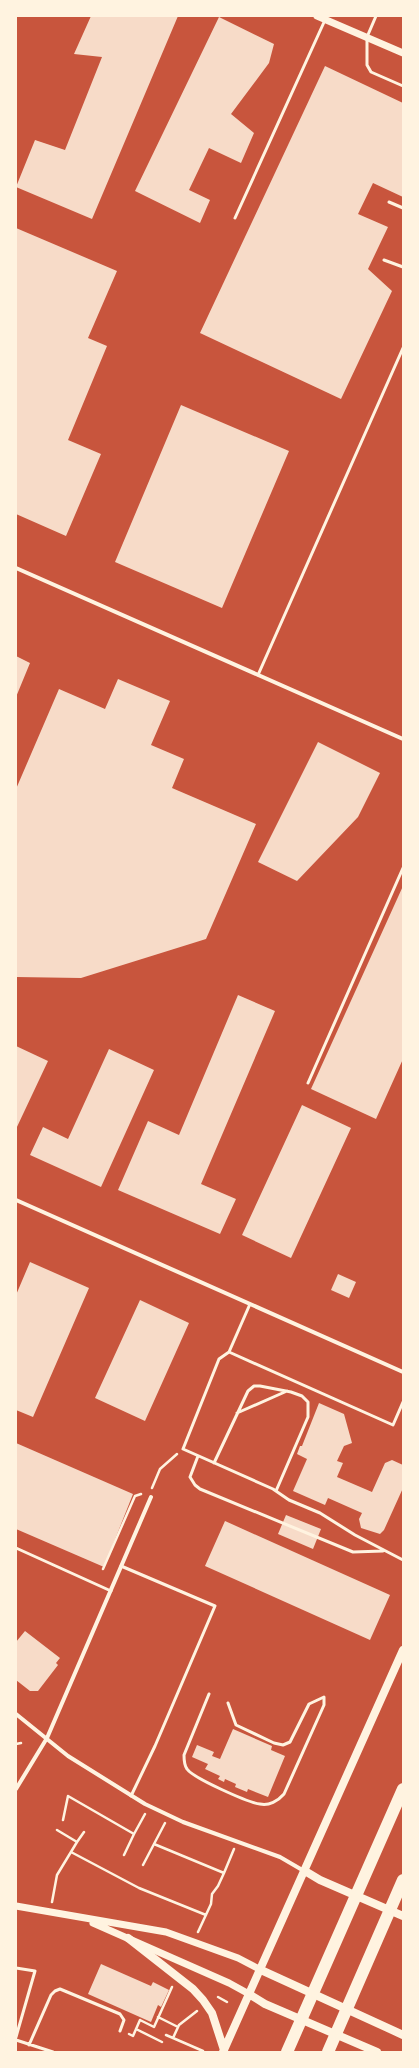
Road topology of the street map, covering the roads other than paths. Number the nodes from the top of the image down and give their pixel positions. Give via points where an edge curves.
1 (317, 16) edge
2 (376, 16) edge
3 (325, 20) junction
4 (367, 37) junction
5 (403, 54) edge
6 (403, 86) edge
7 (389, 202) dead end
8 (403, 208) edge
9 (235, 218) dead end
10 (384, 260) dead end
11 (403, 267) edge
12 (403, 348) edge
13 (16, 568) edge
14 (258, 674) junction
15 (403, 739) edge
16 (403, 868) edge
17 (308, 1083) dead end
18 (16, 1200) edge
19 (250, 1304) junction
20 (229, 1352) junction
21 (403, 1372) edge
22 (287, 1391) junction
23 (403, 1402) edge
24 (237, 1412) junction
25 (198, 1456) junction
26 (214, 1463) junction
27 (276, 1491) junction
28 (152, 1498) dead end
29 (16, 1548) edge
30 (384, 1551) junction
31 (403, 1560) edge
32 (121, 1566) junction
33 (111, 1591) junction
34 (403, 1650) edge
35 (209, 1694) dead end
36 (228, 1703) dead end
37 (16, 1714) edge
38 (47, 1738) junction
39 (16, 1789) edge
40 (403, 1789) edge
41 (131, 1796) junction
42 (305, 1871) junction
43 (403, 1880) edge
44 (16, 1906) edge
45 (403, 1916) edge
46 (84, 1918) junction
47 (128, 1938) junction
48 (16, 1968) edge
49 (260, 1970) junction
50 (249, 1994) junction
51 (120, 2031) dead end
52 (403, 2035) edge
53 (16, 2037) edge
54 (16, 2040) edge
55 (29, 2045) junction
56 (223, 2051) edge
57 (53, 2052) edge
58 (287, 2052) edge
59 (328, 2052) edge
60 (377, 2052) edge

1 - 3 street
2 - 4 lane
3 - 4 street
3 - 9 lane
4 - 5 street
4 - 6 lane via 367,65 371,72
7 - 8 lane
10 - 11 lane
12 - 14 lane
13 - 14 street
14 - 15 street
16 - 17 lane
18 - 19 street
19 - 20 lane
19 - 21 street
20 - 23 lane via 393,1425
20 - 25 lane via 219,1359 183,1449
22 - 24 lane
22 - 24 lane via 254,1386 246,1394
22 - 27 lane via 302,1396 308,1402 309,1408 308,1417
24 - 26 lane
25 - 26 lane
25 - 30 lane via 190,1476 200,1489 353,1552
26 - 27 lane
27 - 30 lane via 289,1500 320,1513
28 - 32 street
29 - 33 lane
30 - 31 lane
32 - 33 street
32 - 41 lane via 215,1606
33 - 38 street
34 - 42 main road
35 - 36 lane via 184,1755 187,1770 196,1778 259,1804 270,1804 284,1794 324,1705 324,1697 309,1704 290,1742 283,1745 236,1725
37 - 38 street
38 - 39 street
38 - 41 street via 68,1756
40 - 58 highway
41 - 42 street via 172,1817 280,1857
42 - 45 main road
42 - 49 main road
43 - 59 highway
44 - 46 street
46 - 47 street
46 - 49 street via 166,1932 238,1958
47 - 50 street
47 - 56 main road via 203,2000 212,2013
48 - 53 lane via 35,1971
49 - 50 main road
49 - 52 main road
50 - 56 main road
50 - 60 main road via 265,2004
51 - 55 lane via 124,2020 120,2014 60,1989 51,1995
54 - 55 lane
55 - 57 lane

